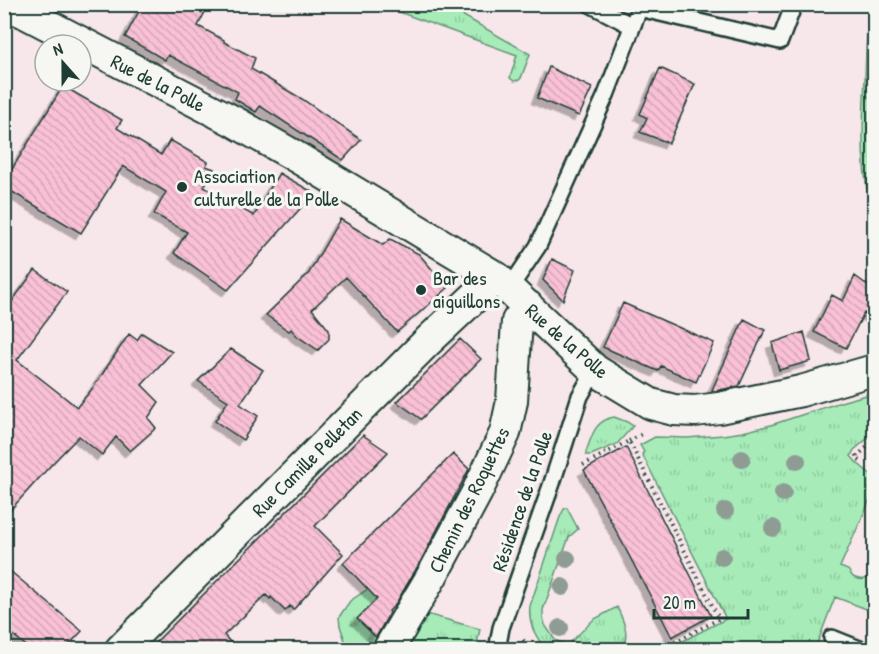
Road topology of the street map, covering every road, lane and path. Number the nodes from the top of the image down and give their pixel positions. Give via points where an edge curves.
1 (5, 4) edge
2 (590, 4) edge
3 (794, 4) edge
4 (640, 6) edge
5 (632, 26) junction
6 (511, 291) junction
7 (596, 370) junction
8 (874, 370) edge
9 (874, 441) edge
10 (860, 461) dead end
11 (576, 469) dead end
12 (832, 638) dead end
13 (120, 650) edge
14 (388, 650) edge
15 (497, 650) edge
16 (659, 650) edge
17 (862, 650) edge

1 - 6 street, Rue de la Polle via 235,122
2 - 5 lane
3 - 4 lane via 780,41
4 - 5 lane
5 - 6 lane via 538,246
6 - 7 street, Rue de la Polle
6 - 13 street, Rue Camille Pelletan via 428,341
6 - 14 street, Chemin des Roquettes via 517,321 512,401 505,434 433,574
7 - 8 street, Rue de la Polle via 651,404 694,411 766,399
7 - 15 lane, Résidence de la Polle via 579,396
9 - 10 path via 857,456
11 - 16 path via 629,441 718,619
12 - 17 lane

